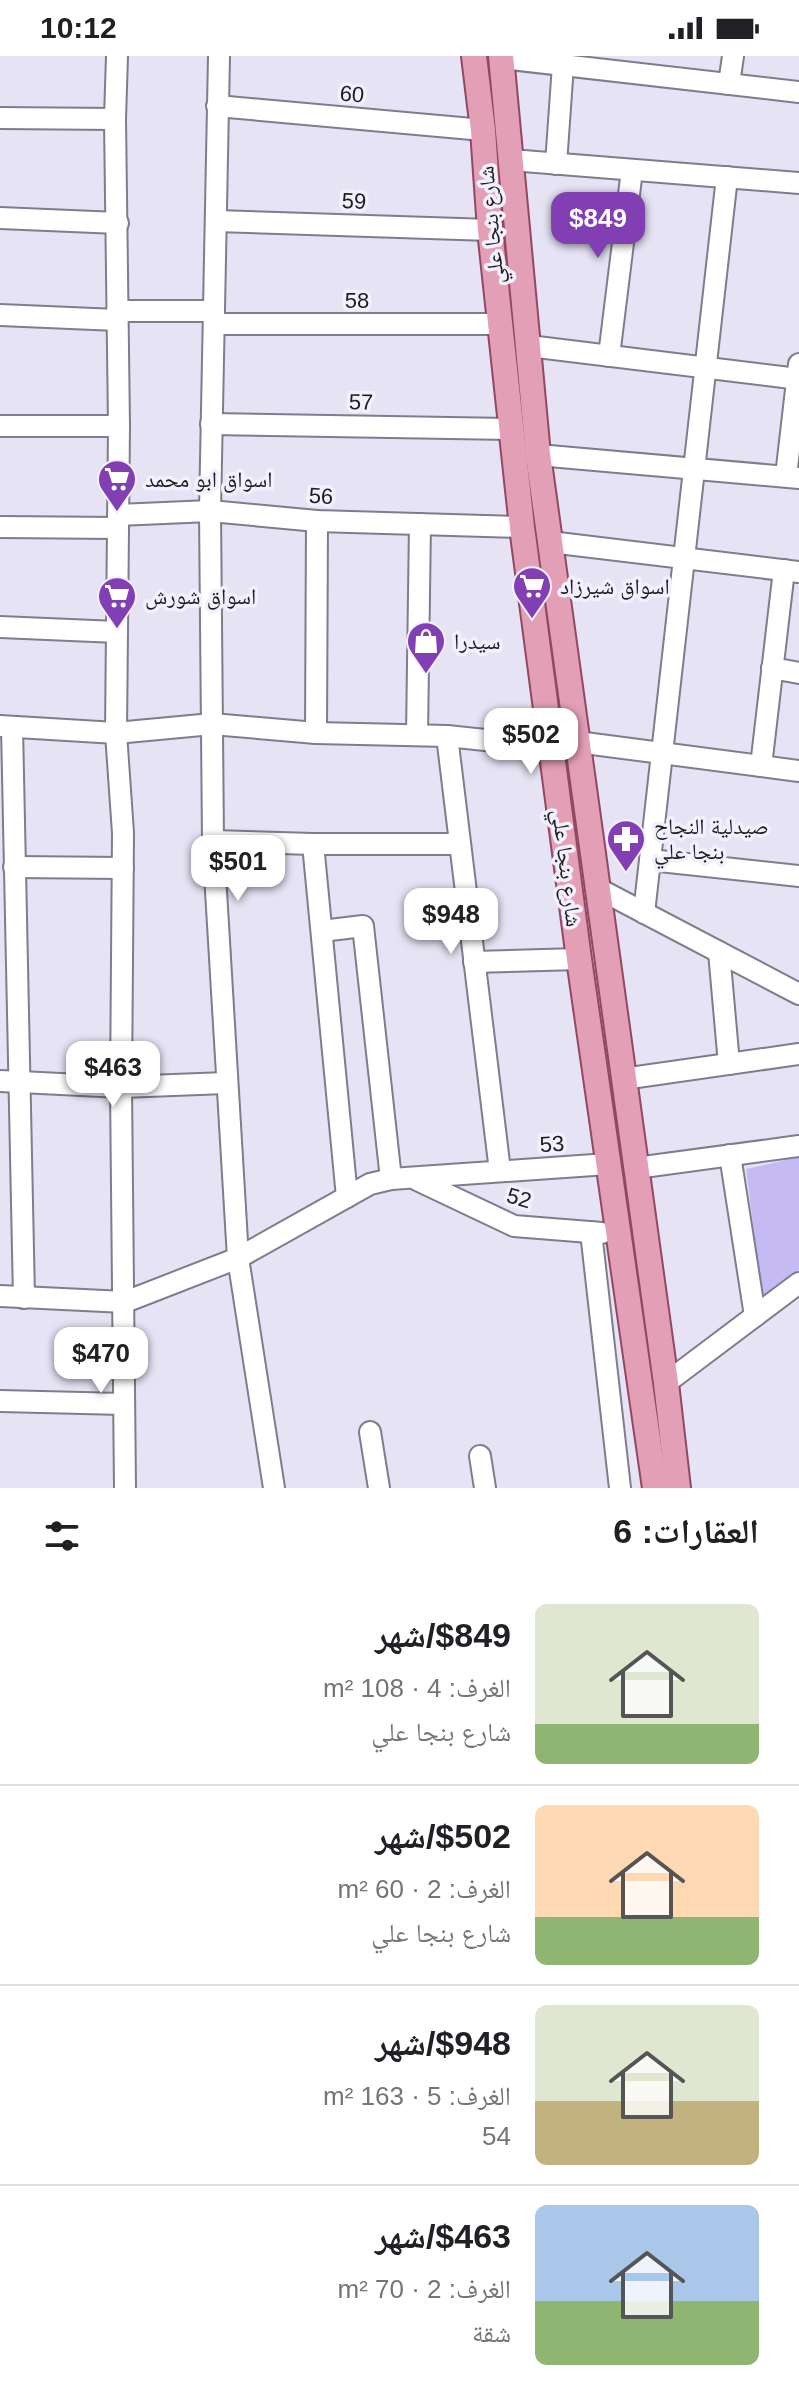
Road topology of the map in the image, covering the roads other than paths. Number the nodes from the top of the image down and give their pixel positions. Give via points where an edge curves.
1 (117, 56) edge
2 (219, 56) edge
3 (474, 56) edge
4 (733, 56) edge
5 (501, 57) edge
6 (618, 64) edge
7 (563, 65) junction
8 (729, 84) junction
9 (799, 92) edge
10 (217, 106) junction
11 (0, 118) edge
12 (115, 119) junction
13 (483, 130) junction
14 (511, 160) junction
15 (556, 164) junction
16 (632, 170) junction
17 (727, 177) junction
18 (799, 183) edge
19 (0, 218) edge
20 (216, 221) junction
21 (118, 223) junction
22 (490, 230) junction
23 (0, 315) edge
24 (117, 316) junction
25 (214, 318) junction
26 (500, 324) junction
27 (529, 346) junction
28 (609, 356) junction
29 (705, 367) junction
30 (798, 374) edge
31 (211, 424) junction
32 (0, 426) edge
33 (119, 426) junction
34 (510, 429) junction
35 (538, 455) junction
36 (694, 467) junction
37 (793, 477) edge
38 (210, 511) junction
39 (118, 521) junction
40 (317, 521) junction
41 (420, 524) junction
42 (0, 527) edge
43 (522, 527) junction
44 (550, 542) junction
45 (684, 558) junction
46 (791, 571) edge
47 (0, 627) edge
48 (117, 632) junction
49 (772, 668) junction
50 (799, 673) edge
51 (569, 683) junction
52 (543, 687) junction
53 (212, 724) junction
54 (6, 726) edge
55 (116, 733) junction
56 (316, 733) junction
57 (417, 735) junction
58 (447, 736) junction
59 (577, 742) junction
60 (551, 747) junction
61 (662, 753) junction
62 (761, 766) junction
63 (799, 771) edge
64 (213, 841) junction
65 (313, 844) junction
66 (460, 844) junction
67 (650, 860) junction
68 (14, 867) junction
69 (123, 868) junction
70 (799, 876) edge
71 (597, 888) junction
72 (644, 913) junction
73 (322, 931) junction
74 (719, 952) junction
75 (579, 959) junction
76 (474, 962) junction
77 (799, 994) edge
78 (799, 1054) edge
79 (729, 1064) junction
80 (623, 1079) junction
81 (9, 1081) edge
82 (226, 1083) junction
83 (121, 1087) junction
84 (799, 1146) edge
85 (730, 1155) junction
86 (608, 1164) junction
87 (636, 1168) junction
88 (500, 1171) junction
89 (391, 1179) junction
90 (413, 1179) junction
91 (347, 1197) junction
92 (619, 1231) junction
93 (591, 1232) junction
94 (238, 1258) junction
95 (799, 1283) edge
96 (0, 1296) edge
97 (24, 1298) junction
98 (125, 1302) junction
99 (755, 1316) junction
100 (666, 1383) junction
101 (0, 1401) edge
102 (123, 1404) junction
103 (370, 1432) dead end
104 (661, 1447) junction
105 (480, 1456) dead end
106 (125, 1488) edge
107 (274, 1488) edge
108 (379, 1488) edge
109 (485, 1488) edge
110 (620, 1488) edge
111 (655, 1488) edge
112 (678, 1488) edge

1 - 12 street
2 - 10 street
3 - 13 main road, شارع بنجا علي
4 - 8 street
5 - 7 street
5 - 14 main road, شارع بنجا علي
6 - 7 street
6 - 8 street
7 - 15 street
8 - 9 street
10 - 13 street, 60
10 - 20 street
11 - 12 street
12 - 21 street
13 - 22 main road, شارع بنجا علي
14 - 15 street
14 - 27 main road, شارع بنجا علي
15 - 16 street
16 - 17 street
16 - 28 street
17 - 18 street
17 - 29 street
19 - 21 street
20 - 22 street, 59
20 - 25 street
21 - 24 street
22 - 26 main road, شارع بنجا علي
23 - 24 street, 58
24 - 25 street, 58
24 - 33 street
25 - 26 street, 58
25 - 31 street
26 - 34 main road, شارع بنجا علي
27 - 28 street
27 - 35 main road, شارع بنجا علي
28 - 29 street
29 - 30 street
29 - 36 street
30 - 37 street
31 - 34 street, 57
31 - 38 street
32 - 33 street
33 - 39 street
34 - 43 main road, شارع بنجا علي
35 - 36 street
35 - 44 main road, شارع بنجا علي
36 - 37 street
36 - 45 street
38 - 39 street, 56
38 - 40 street, 56
38 - 53 street
39 - 42 street, 56
39 - 48 street
40 - 41 street, 56
40 - 56 street
41 - 43 street, 56
41 - 57 street
43 - 52 main road, شارع بنجا علي
44 - 45 street
44 - 51 main road, شارع بنجا علي
45 - 46 street
45 - 61 street
46 - 49 street
47 - 48 street
48 - 55 street
49 - 50 street
49 - 62 street
51 - 52 main road
51 - 59 main road, شارع بنجا علي
52 - 60 main road, شارع بنجا علي
53 - 55 street
53 - 56 street
53 - 64 street
54 - 55 street
54 - 68 street
55 - 69 street
56 - 57 street
57 - 58 street
58 - 60 street
58 - 66 street
59 - 61 street
59 - 71 main road, شارع بنجا علي
60 - 75 main road, شارع بنجا علي
61 - 62 street
61 - 67 street
62 - 63 street
64 - 65 street
64 - 82 street
65 - 66 street
65 - 73 street
66 - 76 street
67 - 70 street
67 - 72 street
68 - 69 street
68 - 81 street
69 - 83 street
71 - 72 street
71 - 80 main road, شارع بنجا علي
72 - 74 street
73 - 89 street via 363,926
73 - 91 street
74 - 77 street
74 - 79 street
75 - 76 street
75 - 86 main road, شارع بنجا علي
76 - 88 street
78 - 79 street
79 - 80 street
80 - 87 main road, شارع بنجا علي
81 - 83 street
81 - 97 street
82 - 83 street
82 - 94 street
83 - 98 street
84 - 85 street
85 - 87 street
85 - 99 street
86 - 88 street, 53
86 - 92 main road, شارع بنجا علي
87 - 100 main road, شارع بنجا علي
88 - 90 street, 53
89 - 90 street, 53
89 - 91 street
90 - 93 street, 52 via 514,1226
91 - 94 street
92 - 93 street, 52
92 - 104 main road, شارع بنجا علي
93 - 110 street
94 - 98 street
94 - 107 street
95 - 99 street
96 - 97 street
97 - 98 street
98 - 102 street
99 - 100 street
100 - 104 main road, شارع بنجا علي
101 - 102 street
102 - 106 street
103 - 108 street
104 - 111 main road, شارع بنجا علي
104 - 112 main road, شارع بنجا علي
105 - 109 street

